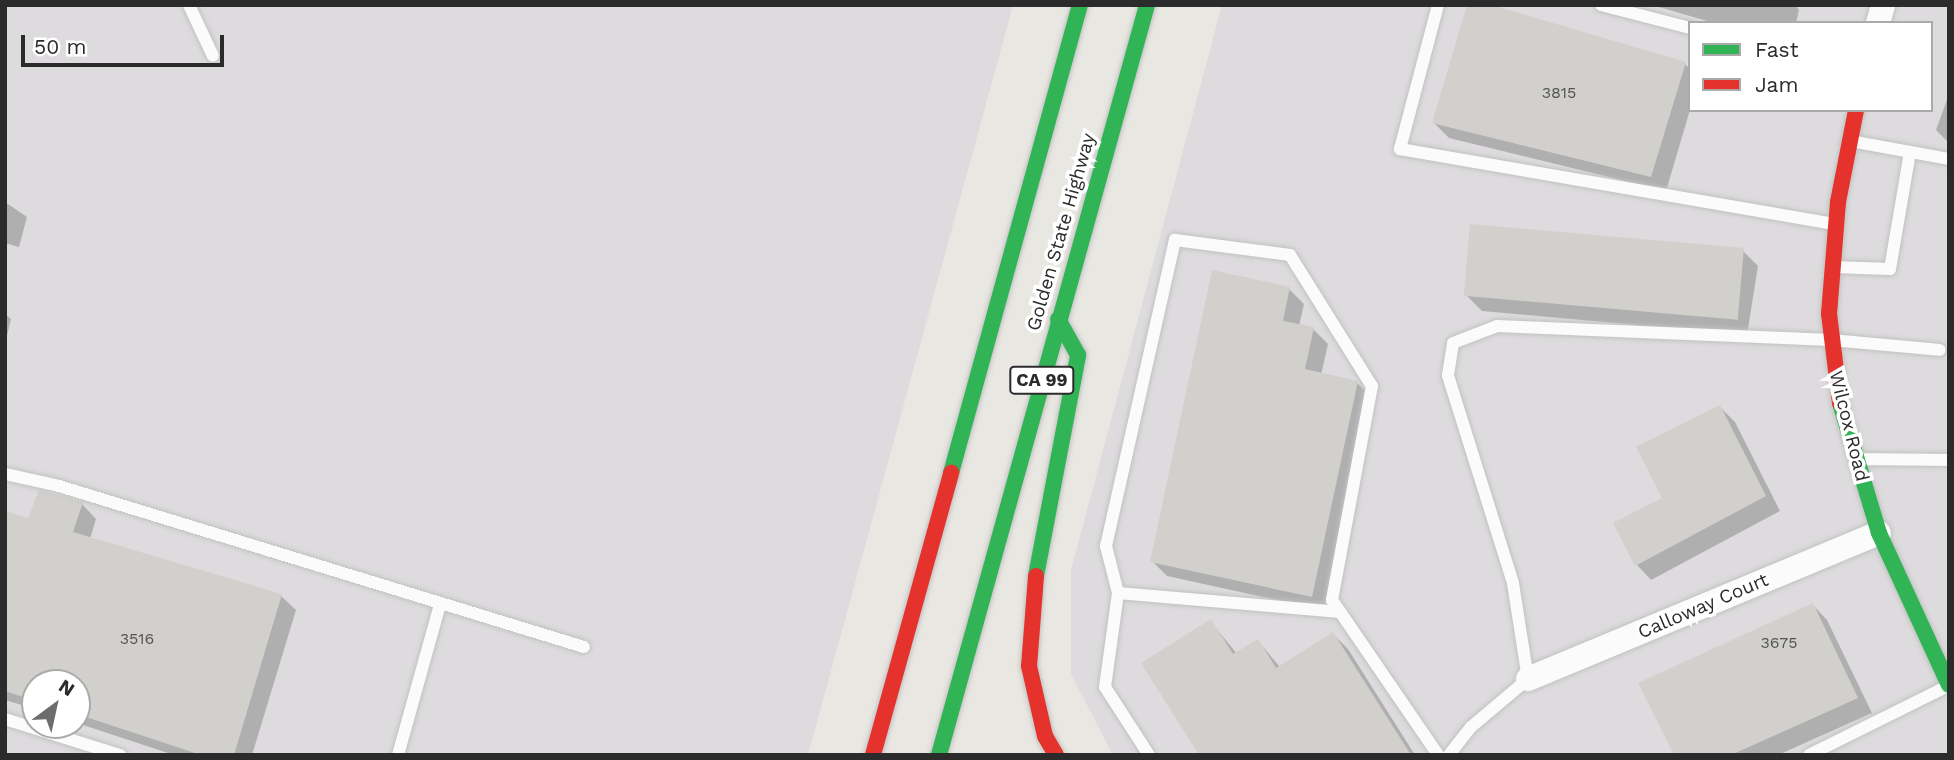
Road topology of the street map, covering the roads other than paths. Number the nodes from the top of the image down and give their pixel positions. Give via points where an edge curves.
1 (188, 5) edge
2 (1080, 5) edge
3 (1147, 5) edge
4 (1438, 5) edge
5 (1601, 5) edge
6 (1688, 27) edge
7 (213, 56) dead end
8 (1856, 112) edge
9 (1850, 141) junction
10 (1910, 152) junction
11 (1949, 159) edge
12 (1836, 225) junction
13 (1833, 267) junction
14 (1058, 318) junction
15 (1832, 340) junction
16 (1940, 350) dead end
17 (1854, 459) junction
18 (1949, 460) edge
19 (5, 474) edge
20 (1879, 533) junction
21 (1118, 593) junction
22 (440, 604) junction
23 (1340, 612) junction
24 (584, 647) dead end
25 (1528, 679) junction
26 (1949, 685) edge
27 (5, 719) edge
28 (120, 755) edge
29 (398, 755) edge
30 (873, 755) edge
31 (939, 755) edge
32 (1056, 755) edge
33 (1149, 755) edge
34 (1438, 755) edge
35 (1449, 755) edge
36 (1809, 755) edge

1 - 7 lane
2 - 30 main road, CA 99
3 - 14 main road, Golden State Highway / CA 99
4 - 12 lane via 1400,149
5 - 6 lane
8 - 9 main road, Wilcox Road
9 - 10 lane
9 - 12 main road, Wilcox Road
10 - 11 lane
10 - 13 lane via 1890,269
12 - 13 main road, Wilcox Road
13 - 15 main road, Wilcox Road
14 - 31 main road, Golden State Highway / CA 99
14 - 32 main road via 1078,355 1032,598 1029,666 1045,736
15 - 16 lane
15 - 17 main road, Wilcox Road via 1835,380
15 - 25 lane via 1497,327 1453,343 1448,375 1513,583
17 - 18 lane
17 - 20 main road, Wilcox Road
19 - 22 lane via 59,486
20 - 25 street, Calloway Court
20 - 26 main road, Wilcox Road
21 - 23 lane
21 - 23 lane via 1106,546 1175,240 1290,255 1372,386 1332,600
21 - 33 lane via 1105,687
22 - 24 lane
22 - 29 lane
23 - 34 lane
25 - 35 lane via 1471,727
26 - 36 lane
27 - 28 lane

